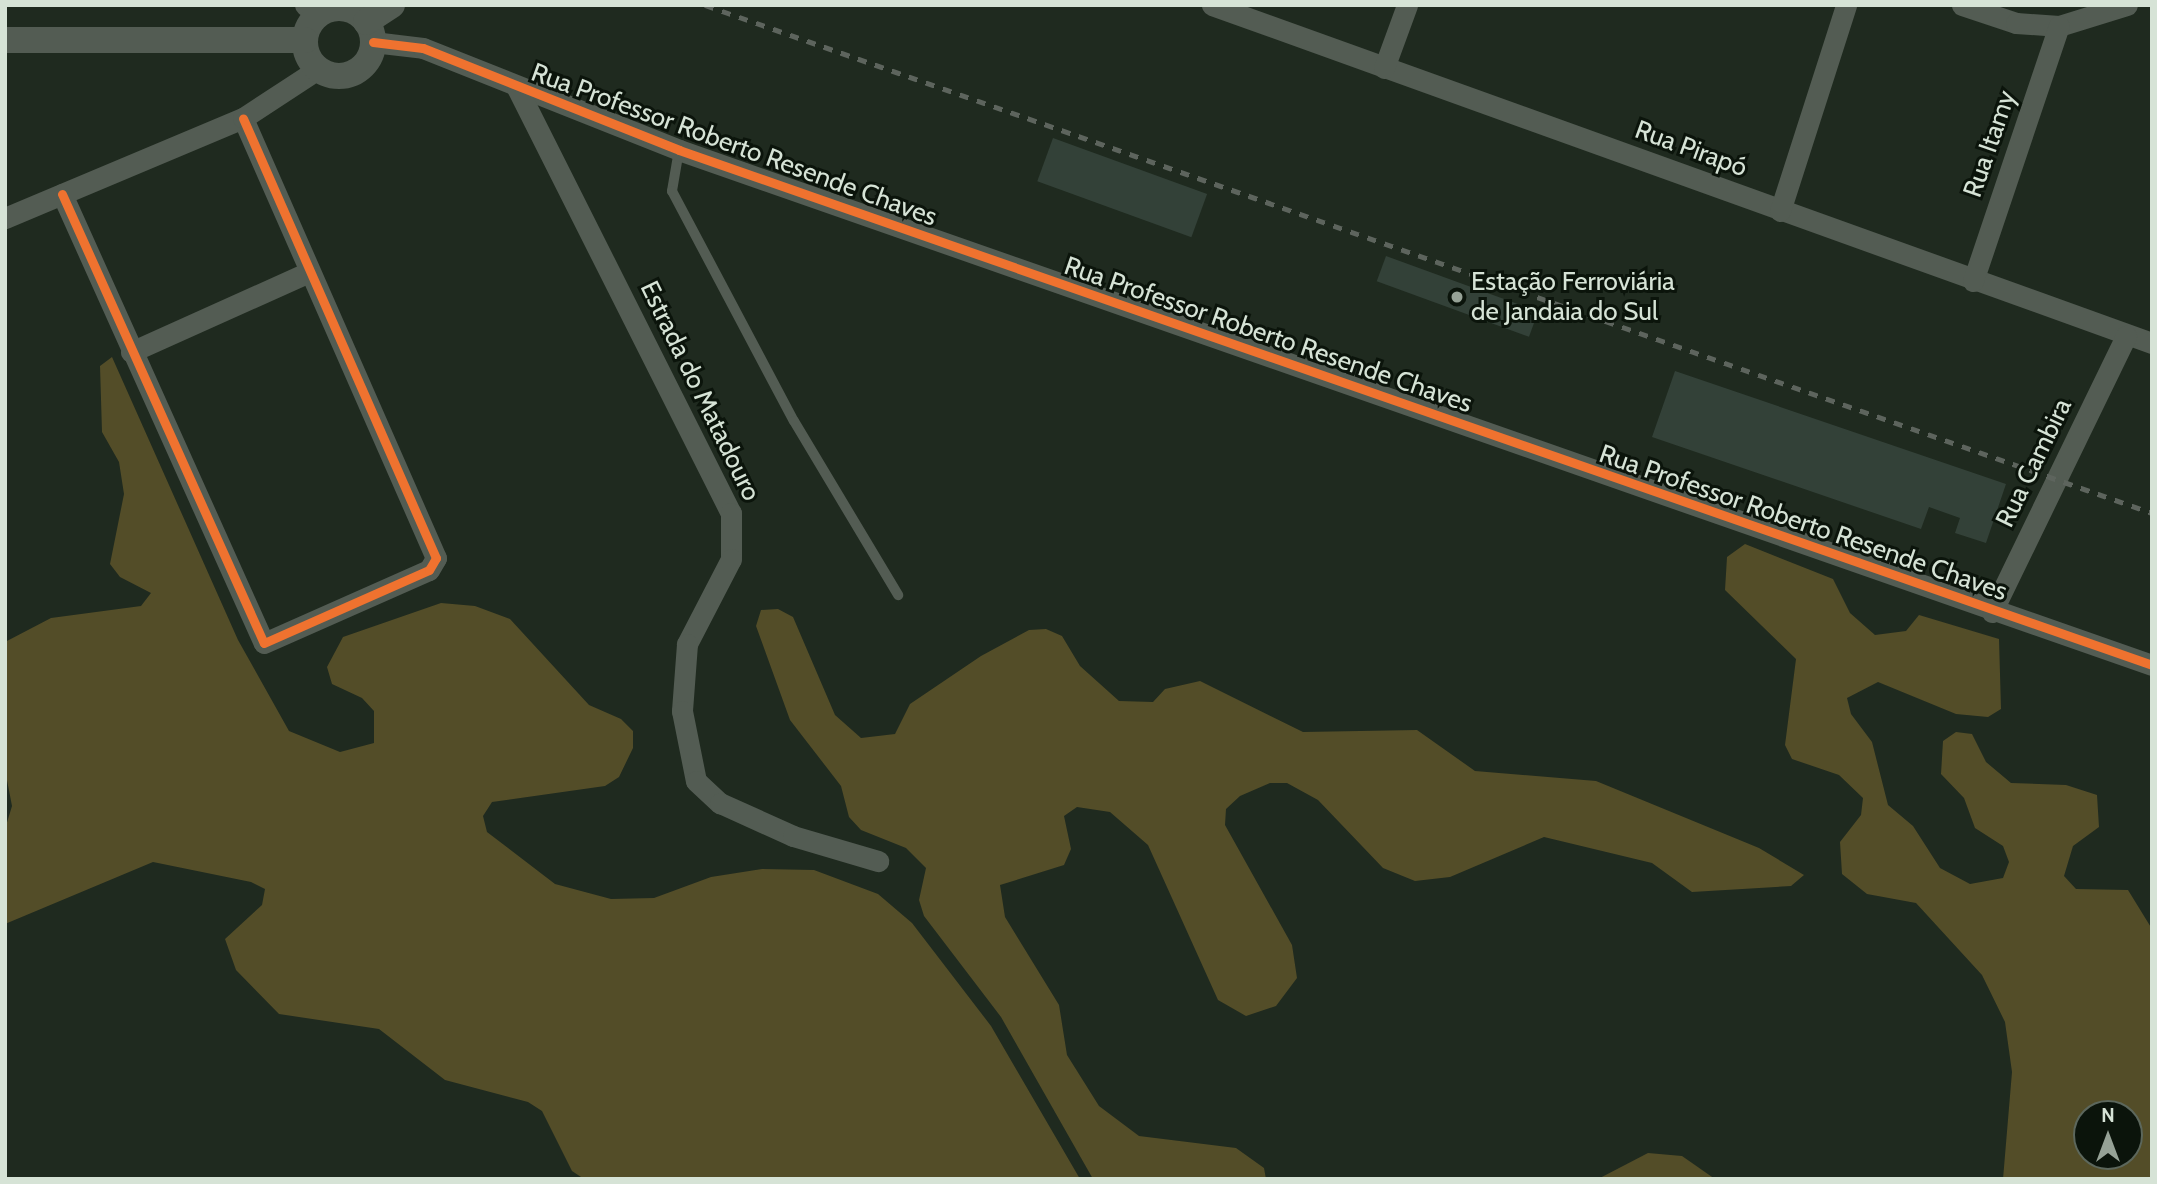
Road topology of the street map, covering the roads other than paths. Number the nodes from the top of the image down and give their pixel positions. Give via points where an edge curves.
1 (391, 5) edge
2 (1212, 5) edge
3 (1407, 5) edge
4 (1846, 5) edge
5 (1962, 5) edge
6 (2127, 5) edge
7 (2092, 9) edge
8 (312, 10) edge
9 (2059, 26) junction
10 (370, 32) junction
11 (5, 40) edge
12 (305, 40) junction
13 (1384, 68) junction
14 (318, 69) junction
15 (517, 88) junction
16 (243, 118) junction
17 (679, 150) junction
18 (62, 194) junction
19 (1780, 211) junction
20 (5, 218) edge
21 (307, 273) junction
22 (1973, 281) junction
23 (2126, 337) junction
24 (2152, 343) edge
25 (131, 352) junction
26 (898, 595) dead end
27 (1992, 612) junction
28 (2152, 666) edge
29 (878, 861) dead end

1 - 10 street
2 - 13 street, Rua Pirapó
3 - 13 street
4 - 19 street
5 - 9 street via 2017,23
6 - 7 street
7 - 9 street
8 - 10 street via 349,10
8 - 12 street
9 - 22 street, Rua Itamy
10 - 14 street via 359,70 338,76
10 - 15 street, Rua Professor Roberto Resende Chaves via 423,48
11 - 12 street
12 - 14 street
13 - 19 street, Rua Pirapó
14 - 16 street
15 - 17 street, Rua Professor Roberto Resende Chaves
15 - 29 street, Estrada do Matadouro via 732,513 731,559 687,644 682,711 696,781 720,803 793,836
16 - 18 street
16 - 21 street
17 - 26 lane via 672,191 794,421
17 - 27 street, Rua Professor Roberto Resende Chaves
18 - 20 street
18 - 25 street
19 - 22 street, Rua Pirapó
21 - 25 street
21 - 25 street via 433,551 429,570 264,643
22 - 23 street, Rua Pirapó
23 - 24 street, Rua Pirapó
23 - 27 street, Rua Cambira
27 - 28 street, Rua Professor Roberto Resende Chaves

